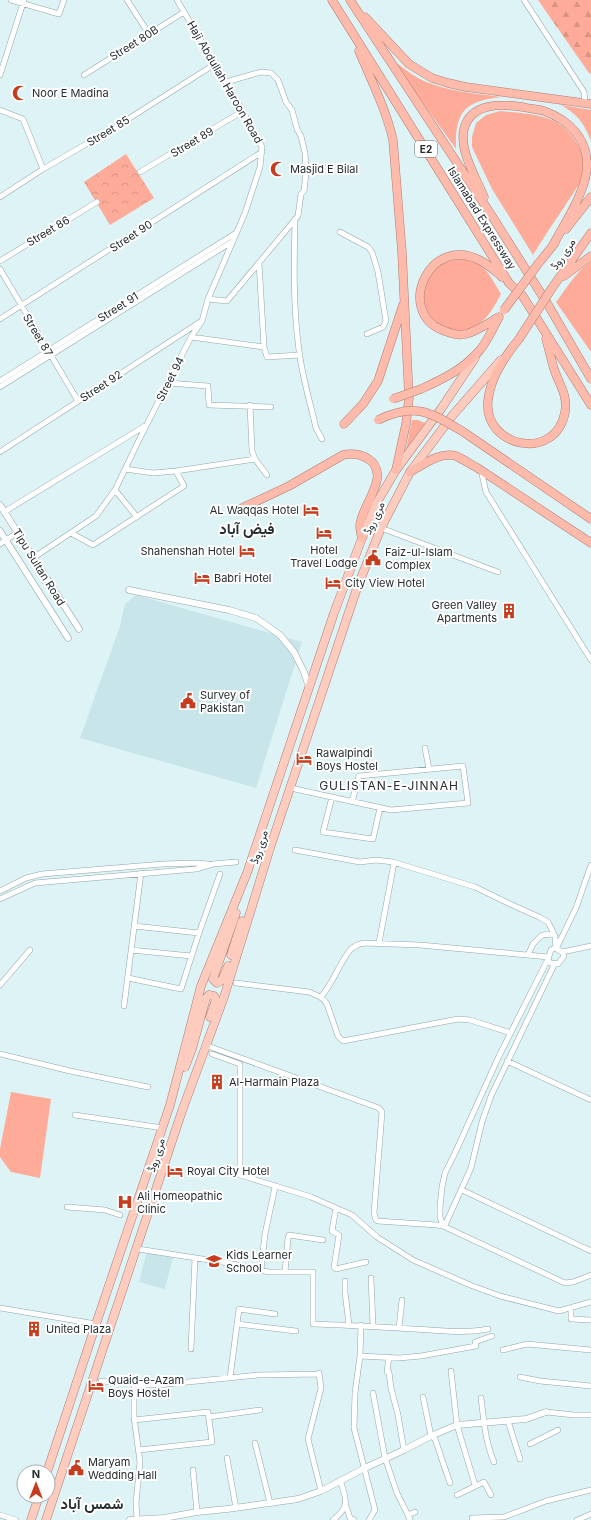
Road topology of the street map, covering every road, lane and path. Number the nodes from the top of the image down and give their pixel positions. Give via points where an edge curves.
1 (11, 0) edge
2 (64, 0) edge
3 (127, 0) edge
4 (177, 0) edge
5 (332, 0) edge
6 (524, 0) edge
7 (23, 1) edge
8 (351, 2) edge
9 (184, 12) junction
10 (350, 29) junction
11 (149, 34) junction
12 (215, 64) junction
13 (0, 75) edge
14 (84, 75) dead end
15 (226, 82) junction
16 (588, 104) edge
17 (0, 110) edge
18 (243, 111) junction
19 (262, 152) junction
20 (260, 167) joint
21 (43, 169) junction
22 (140, 172) dead end
23 (0, 197) edge
24 (591, 197) edge
25 (97, 202) dead end
26 (490, 213) junction
27 (295, 219) junction
28 (237, 232) junction
29 (340, 232) dead end
30 (591, 233) edge
31 (233, 241) junction
32 (552, 247) junction
33 (591, 256) edge
34 (0, 261) edge
35 (259, 263) junction
36 (0, 269) edge
37 (559, 280) junction
38 (509, 283) junction
39 (208, 299) junction
40 (405, 300) junction
41 (21, 306) junction
42 (499, 317) junction
43 (0, 319) edge
44 (202, 321) junction
45 (544, 332) junction
46 (366, 334) dead end
47 (191, 337) junction
48 (264, 347) junction
49 (481, 349) junction
50 (509, 351) junction
51 (49, 354) junction
52 (299, 355) junction
53 (578, 356) junction
54 (591, 368) edge
55 (591, 379) edge
56 (0, 381) edge
57 (168, 383) junction
58 (0, 387) edge
59 (393, 398) dead end
60 (78, 401) junction
61 (250, 405) junction
62 (591, 405) edge
63 (271, 407) dead end
64 (378, 420) dead end
65 (344, 424) dead end
66 (146, 426) junction
67 (322, 439) dead end
68 (0, 452) edge
69 (254, 459) junction
70 (125, 468) junction
71 (396, 470) junction
72 (481, 470) junction
73 (176, 471) junction
74 (410, 472) junction
75 (267, 475) dead end
76 (115, 490) junction
77 (0, 505) edge
78 (240, 509) dead end
79 (4, 512) junction
80 (137, 517) junction
81 (591, 519) edge
82 (381, 528) junction
83 (0, 531) edge
84 (17, 533) junction
85 (71, 533) junction
86 (362, 538) junction
87 (3, 542) edge
88 (591, 543) edge
89 (33, 558) junction
90 (498, 572) dead end
91 (128, 590) dead end
92 (78, 629) dead end
93 (68, 638) dead end
94 (591, 660) edge
95 (309, 687) junction
96 (425, 748) dead end
97 (429, 769) junction
98 (290, 787) junction
99 (332, 797) junction
100 (352, 802) junction
101 (380, 808) junction
102 (271, 845) junction
103 (295, 850) dead end
104 (236, 862) dead end
105 (394, 863) junction
106 (213, 864) junction
107 (591, 865) edge
108 (141, 873) junction
109 (247, 873) junction
110 (220, 874) dead end
111 (0, 891) edge
112 (0, 899) edge
113 (134, 926) junction
114 (199, 933) junction
115 (554, 934) junction
116 (379, 943) junction
117 (591, 946) edge
118 (556, 948) junction
119 (30, 950) dead end
120 (131, 950) junction
121 (562, 952) junction
122 (528, 955) junction
123 (191, 956) junction
124 (549, 958) junction
125 (554, 965) junction
126 (128, 978) junction
127 (236, 982) dead end
128 (0, 986) edge
129 (321, 997) junction
130 (124, 1006) dead end
131 (511, 1034) junction
132 (205, 1045) junction
133 (0, 1054) edge
134 (212, 1054) dead end
135 (507, 1061) junction
136 (148, 1087) dead end
137 (591, 1100) edge
138 (170, 1105) junction
139 (182, 1111) junction
140 (75, 1115) dead end
141 (163, 1128) junction
142 (275, 1187) junction
143 (462, 1190) junction
144 (67, 1207) dead end
145 (336, 1208) junction
146 (120, 1215) dead end
147 (443, 1226) junction
148 (323, 1240) dead end
149 (138, 1248) junction
150 (591, 1250) edge
151 (195, 1258) junction
152 (366, 1262) dead end
153 (261, 1270) junction
154 (285, 1272) junction
155 (591, 1275) edge
156 (371, 1278) dead end
157 (345, 1282) dead end
158 (402, 1300) dead end
159 (591, 1302) edge
160 (0, 1308) edge
161 (571, 1308) junction
162 (275, 1314) dead end
163 (591, 1320) edge
164 (96, 1324) junction
165 (238, 1324) junction
166 (349, 1325) junction
167 (361, 1325) junction
168 (373, 1326) junction
169 (399, 1328) junction
170 (488, 1329) dead end
171 (296, 1331) dead end
172 (492, 1336) dead end
173 (191, 1349) dead end
174 (503, 1350) dead end
175 (591, 1350) edge
176 (360, 1356) junction
177 (389, 1357) junction
178 (451, 1371) dead end
179 (520, 1377) dead end
180 (230, 1378) junction
181 (101, 1381) dead end
182 (134, 1382) junction
183 (591, 1386) edge
184 (373, 1393) dead end
185 (423, 1397) dead end
186 (481, 1398) dead end
187 (260, 1410) dead end
188 (546, 1412) joint
189 (209, 1415) junction
190 (591, 1415) edge
191 (134, 1420) junction
192 (508, 1421) junction
193 (483, 1423) junction
194 (457, 1425) junction
195 (558, 1430) dead end
196 (431, 1436) junction
197 (255, 1443) dead end
198 (530, 1444) dead end
199 (139, 1450) junction
200 (404, 1450) junction
201 (227, 1458) dead end
202 (384, 1458) junction
203 (520, 1460) dead end
204 (494, 1462) dead end
205 (50, 1464) edge
206 (365, 1468) junction
207 (193, 1470) dead end
208 (340, 1480) junction
209 (450, 1483) dead end
210 (475, 1485) junction
211 (591, 1490) edge
212 (321, 1491) junction
213 (457, 1495) dead end
214 (491, 1495) dead end
215 (270, 1503) junction
216 (36, 1504) edge
217 (346, 1506) junction
218 (236, 1508) junction
219 (197, 1512) junction
220 (415, 1512) dead end
221 (591, 1514) edge
222 (0, 1515) edge
223 (409, 1517) edge
224 (472, 1518) dead end
225 (134, 1519) edge
226 (16, 1520) edge
227 (31, 1520) edge
228 (46, 1520) edge
229 (333, 1520) edge
230 (354, 1520) edge
231 (369, 1520) edge
232 (577, 1520) edge

1 - 7 street
2 - 7 street via 60,14
3 - 11 street
4 - 9 street, Haji Abdullah Haroon Road
5 - 10 highway, Islamabad Expressway / E2
6 - 16 street via 584,92
7 - 13 street
8 - 16 highway via 409,64 432,78 466,87
8 - 26 highway, Islamabad Expressway / E2
9 - 11 street, Street 80B
9 - 12 street, Haji Abdullah Haroon Road
10 - 38 highway, Islamabad Expressway / E2
10 - 40 highway via 390,124
11 - 14 street, Street 80B
12 - 15 street, Haji Abdullah Haroon Road
12 - 21 street, Street 85
15 - 18 street, Haji Abdullah Haroon Road
15 - 27 street via 261,72 271,73 278,80 286,102 292,110 305,153 306,182 301,194 299,214
17 - 21 street via 23,119
18 - 19 street, Haji Abdullah Haroon Road via 262,147
18 - 22 street, Street 89
19 - 20 street, Haji Abdullah Haroon Road
19 - 41 street, Street 90
20 - 28 street, Street 94
21 - 23 street, Street 85
24 - 32 highway, مری روڈ
25 - 34 street, Street 86
26 - 32 highway via 464,147 465,127 470,117 478,110 491,106 509,105 543,111 561,119 583,143 587,167 580,195
26 - 53 highway, Islamabad Expressway / E2
27 - 35 street
27 - 52 street via 293,268
28 - 31 street, Street 94
28 - 51 street, Street 91
29 - 46 street via 368,247 378,272 386,321 383,327
30 - 37 highway, مری روڈ
31 - 39 street, Street 94
31 - 51 street
32 - 42 highway, مری روڈ, bridge
33 - 37 highway
35 - 39 street via 227,301
35 - 48 street
36 - 41 street, Street 87
37 - 50 highway, مری روڈ, bridge
38 - 42 highway via 483,261 460,255 448,256 438,262 428,270 422,282 422,306 429,321 436,328 455,334 465,334
38 - 45 highway, Islamabad Expressway / E2 via 522,295
39 - 44 street, Street 94
40 - 65 highway via 378,381 363,404
40 - 71 highway via 409,398
41 - 43 street, Street 90
41 - 51 street, Street 87
42 - 49 highway, مری روڈ
44 - 47 street, Street 94
44 - 60 street, Street 92
45 - 50 highway via 554,369 563,387 566,404 559,428 547,439 521,444 512,441 497,428 491,418 488,410 489,394 494,378
45 - 62 highway, Islamabad Expressway / E2
47 - 48 street
47 - 57 street, Street 94
48 - 52 street via 267,357
49 - 59 highway, مری روڈ, bridge via 450,375 421,389
49 - 71 main road, مری روڈ
50 - 74 main road, مری روڈ via 452,416
51 - 56 street, Street 91
51 - 58 street
51 - 60 street, Street 87
52 - 67 street via 316,428
53 - 54 highway
53 - 55 highway, Islamabad Expressway / E2
57 - 61 street via 208,386 209,405
57 - 66 street, Street 94
60 - 68 street, Street 92
61 - 63 street
61 - 69 street via 250,437
64 - 81 highway, bridge via 397,412 418,411 431,414 462,431
66 - 70 street, Street 94
66 - 79 street
69 - 73 street
69 - 75 street
70 - 73 street via 153,473
70 - 76 street, Street 94
71 - 86 main road, مری روڈ via 376,504
72 - 74 highway via 456,456 449,456 438,457
72 - 88 highway
72 - 94 street via 486,492
73 - 80 street via 184,486
74 - 82 main road, مری روڈ
76 - 80 street
76 - 85 street, Street 94 via 96,516
77 - 79 street, Tipu Sultan Road
78 - 86 highway via 289,486 343,454 360,454 373,464 377,479 360,525
79 - 84 street, Tipu Sultan Road
80 - 85 street via 93,545
82 - 90 street
82 - 98 main road, مری روڈ via 357,588
83 - 87 street, Tipu Sultan Road
84 - 87 street
84 - 89 street, Tipu Sultan Road
85 - 89 street, Street 94
86 - 95 main road, مری روڈ
87 - 93 street, Tipu Sultan Road
89 - 92 street, Tipu Sultan Road
91 - 95 street via 229,610 256,618 280,635 294,652
95 - 109 main road, مری روڈ
96 - 97 street
97 - 100 street via 360,776
97 - 101 street via 463,766 468,803 391,810
98 - 99 street
98 - 102 main road, مری روڈ
99 - 100 street
99 - 101 street via 323,832 373,838
100 - 101 street
102 - 109 main road via 236,935 227,970 222,980 217,983 213,979
102 - 132 main road, مری روڈ via 224,997
103 - 105 street via 360,862 376,860
104 - 106 street
105 - 115 street via 474,887 540,916 548,922
105 - 116 street
106 - 108 street via 196,869
106 - 111 street via 187,863 42,874 26,878
107 - 118 street via 576,908
108 - 112 street via 35,883
108 - 113 street
109 - 138 main road, مری روڈ via 201,986
110 - 114 street
113 - 114 street
113 - 120 street
114 - 123 street
115 - 118 street
115 - 122 street via 542,935 533,944
116 - 122 street
116 - 129 street via 364,943 350,950
117 - 121 street
118 - 121 street
118 - 124 street via 551,950
119 - 128 street
120 - 123 street
120 - 126 street
121 - 125 street via 562,960
122 - 124 street
123 - 126 street via 181,989
124 - 125 street via 550,964
124 - 131 street
125 - 135 street
126 - 130 street
127 - 129 street via 309,992
129 - 131 street via 327,1004 338,1036 343,1041 458,1019 470,1020
131 - 147 street via 445,1173 440,1207
132 - 139 main road, مری روڈ
132 - 147 street via 379,1108 382,1112 374,1213 376,1220
133 - 136 street via 70,1072
134 - 142 street via 240,1064 240,1175
135 - 137 street
135 - 143 street via 486,1110 471,1168
138 - 139 main road via 192,1049 206,998 209,995 214,996 216,1000 195,1061
138 - 141 main road, مری روڈ
139 - 149 main road, مری روڈ
140 - 141 street
141 - 164 main road, مری روڈ
142 - 145 street via 311,1197
142 - 153 street via 265,1234
143 - 147 street
143 - 150 street
144 - 146 street via 105,1210
145 - 152 street via 332,1231 339,1235 334,1267 336,1269
145 - 161 street via 352,1215 377,1237 413,1260 470,1285 500,1296 559,1311
147 - 155 street via 565,1283
148 - 154 street via 290,1236
149 - 151 street
149 - 228 main road, مری روڈ
151 - 153 street
151 - 173 street
153 - 154 street
154 - 166 street via 313,1272 312,1324
156 - 168 street
157 - 166 street
158 - 169 street
159 - 161 street
160 - 164 street
161 - 163 street via 571,1319
162 - 165 street via 239,1309
164 - 205 main road, مری روڈ
165 - 171 street
165 - 180 street
166 - 167 street
167 - 168 street
167 - 176 street
168 - 169 street
169 - 170 street via 444,1332
172 - 177 street via 475,1342 476,1346 421,1356
174 - 175 street via 527,1344
176 - 177 street
176 - 206 street via 353,1419 355,1437
177 - 200 street via 387,1372
178 - 194 street
179 - 183 street
180 - 182 street via 157,1384
180 - 212 street via 319,1373 320,1388 308,1439
181 - 182 street
182 - 191 street
184 - 202 street
185 - 196 street
186 - 193 street
187 - 189 street
188 - 190 street
188 - 192 street via 526,1419
189 - 191 street
189 - 199 street via 212,1442
191 - 199 street
192 - 193 street
192 - 203 street
193 - 194 street
193 - 204 street
194 - 196 street
194 - 210 street
195 - 198 street
196 - 200 street
196 - 209 street via 435,1439
197 - 215 street
199 - 225 street
200 - 202 street
201 - 218 street
202 - 206 street
202 - 223 street
206 - 208 street
206 - 231 street via 375,1510
207 - 219 street
208 - 212 street
208 - 217 street
210 - 213 street
210 - 214 street via 484,1482
211 - 224 street via 546,1501 504,1517
212 - 215 street via 298,1499
215 - 218 street
216 - 227 main road
217 - 229 street via 343,1513
217 - 230 street via 350,1518
218 - 219 street
219 - 225 street via 164,1518
220 - 223 street
221 - 232 street
222 - 226 street

